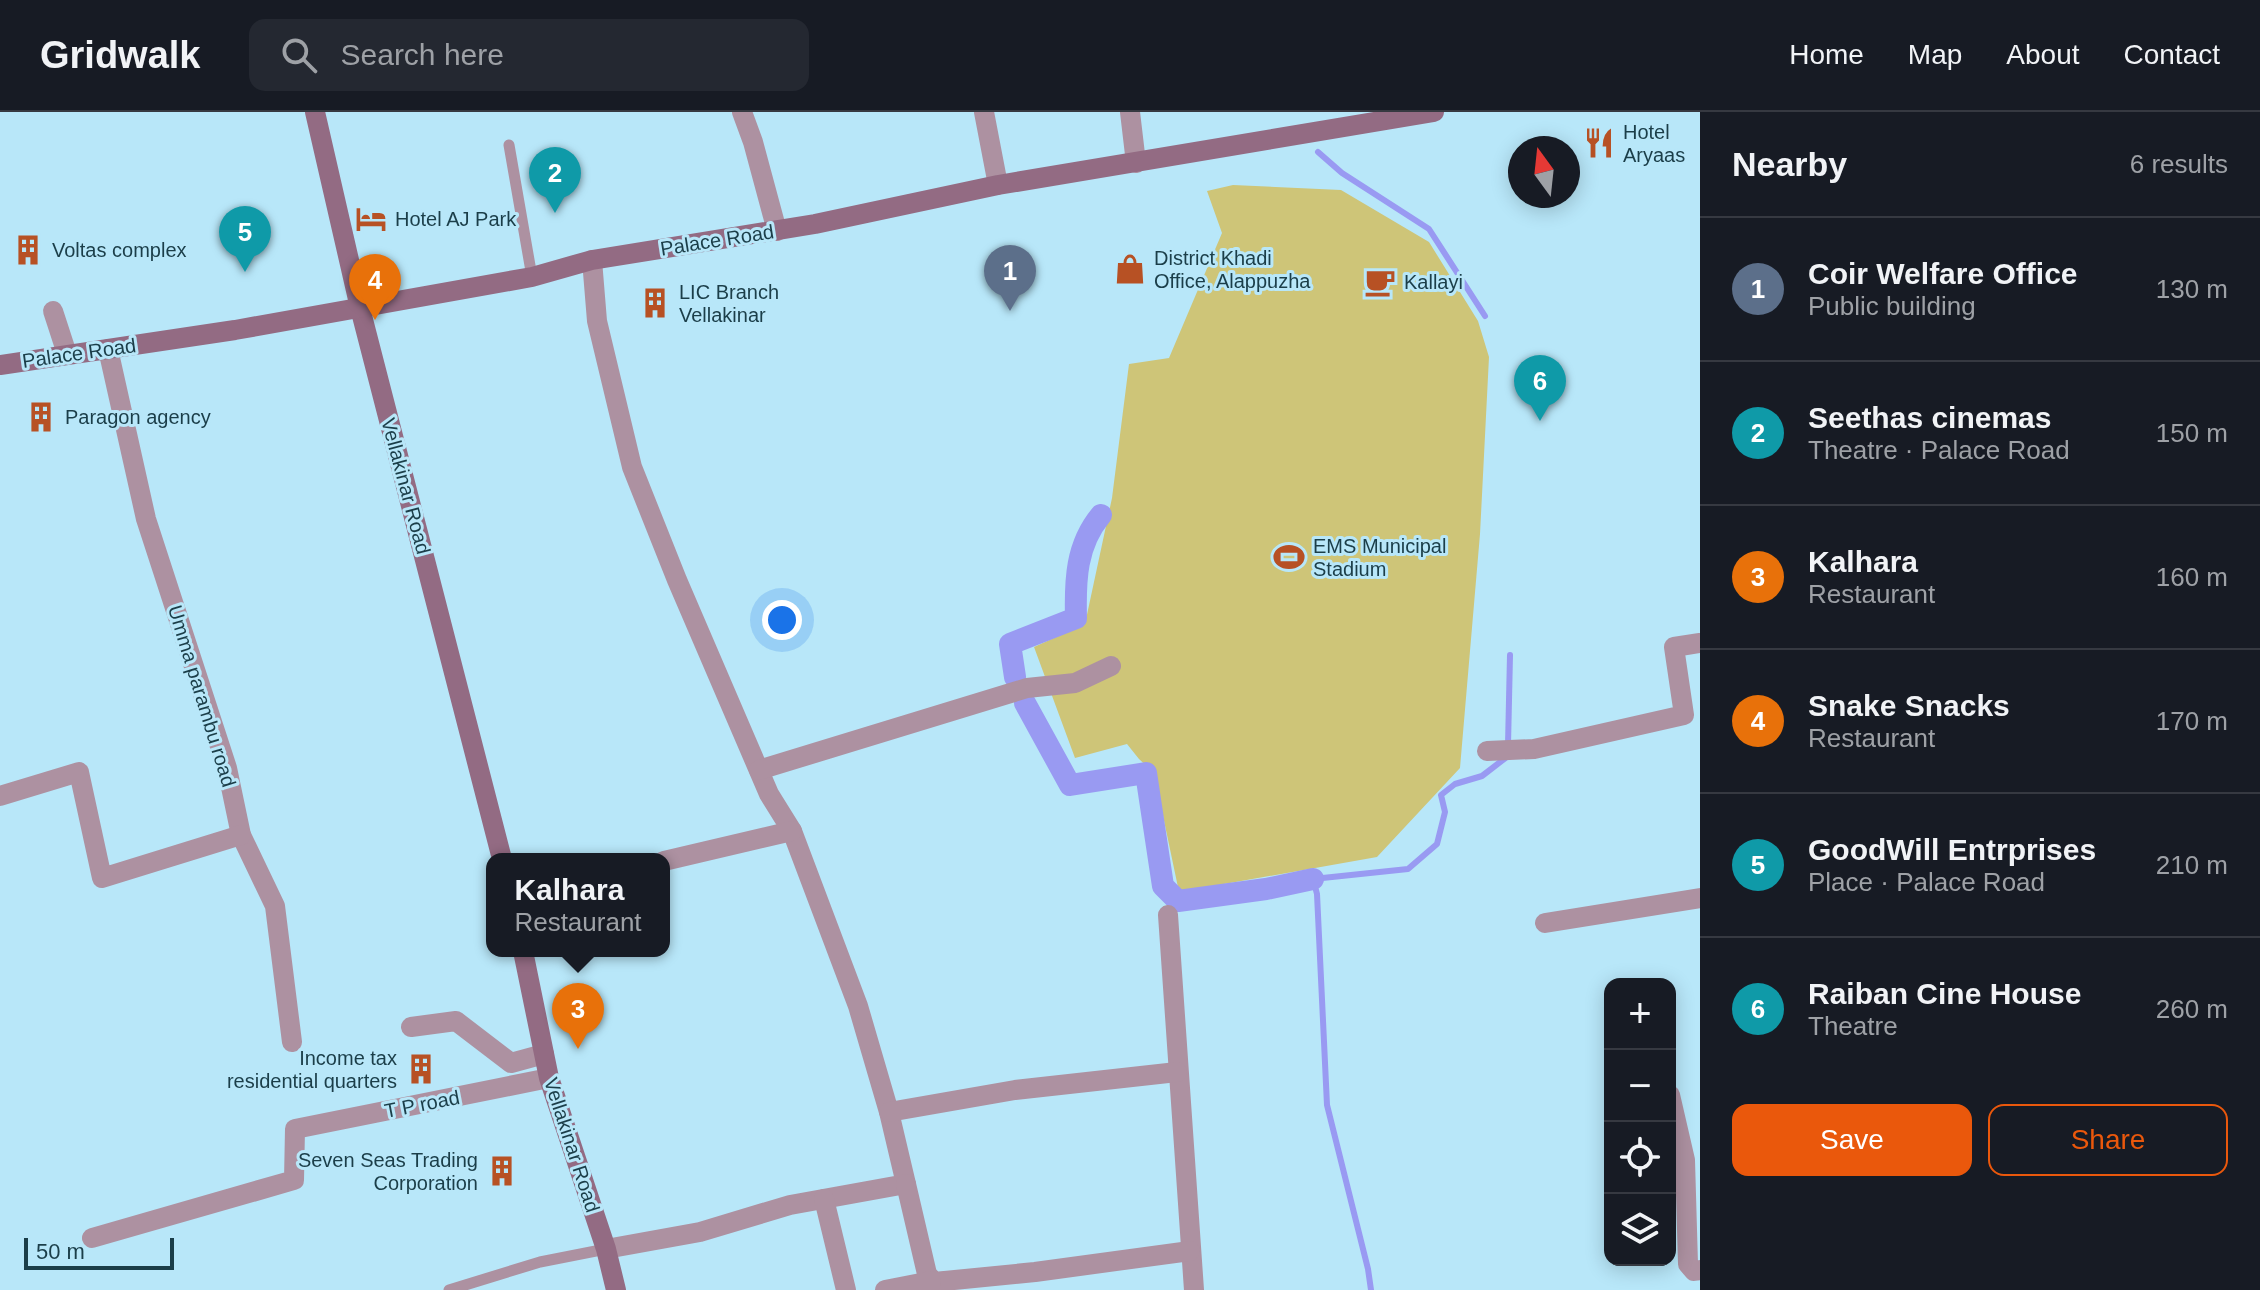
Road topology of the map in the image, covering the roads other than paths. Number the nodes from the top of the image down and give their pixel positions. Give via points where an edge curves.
1 (315, 112) edge
2 (742, 112) edge
3 (984, 112) edge
4 (1130, 112) edge
5 (1434, 112) edge
6 (509, 145) dead end
7 (1136, 163) junction
8 (998, 185) junction
9 (777, 231) junction
10 (592, 260) junction
11 (532, 277) junction
12 (360, 308) junction
13 (53, 311) dead end
14 (108, 349) junction
15 (67, 354) junction
16 (0, 365) edge
17 (1700, 643) edge
18 (1111, 666) dead end
19 (1487, 751) dead end
20 (759, 770) junction
21 (0, 796) edge
22 (792, 831) junction
23 (241, 835) junction
24 (500, 853) edge
25 (670, 860) edge
26 (1700, 898) edge
27 (1168, 915) dead end
28 (1545, 923) dead end
29 (524, 957) edge
30 (411, 1027) dead end
31 (292, 1042) dead end
32 (544, 1054) junction
33 (1177, 1072) junction
34 (549, 1078) junction
35 (889, 1112) junction
36 (1676, 1121) edge
37 (906, 1184) junction
38 (824, 1199) junction
39 (92, 1238) dead end
40 (606, 1249) junction
41 (1190, 1251) junction
42 (1700, 1270) edge
43 (1036, 1281) edge
44 (930, 1285) edge
45 (449, 1290) edge
46 (616, 1290) edge
47 (846, 1290) edge
48 (885, 1290) edge
49 (1194, 1290) edge

1 - 12 main road, Vellakinar Road
2 - 9 street
3 - 8 street
4 - 7 street
5 - 7 main road, Palace Road
6 - 11 lane
7 - 8 main road, Palace Road
8 - 9 main road, Palace Road
9 - 10 main road, Palace Road
10 - 11 main road, Palace Road
10 - 20 street via 597,321 632,467
11 - 12 main road, Palace Road
12 - 14 main road, Palace Road
12 - 24 main road, Vellakinar Road
13 - 15 street
14 - 15 main road, Palace Road
14 - 23 street, Umma parambu road via 146,519 227,768
15 - 16 main road, Palace Road
17 - 19 street via 1674,647 1684,715 1534,749
18 - 20 street via 1075,683 1027,688
20 - 22 street
21 - 23 street via 79,772 102,878
22 - 25 street
22 - 35 street via 858,1006
23 - 31 street, Umma parambu road via 275,906
26 - 28 street
27 - 33 street
29 - 32 main road, Vellakinar Road
30 - 32 street via 456,1021 511,1063
32 - 34 main road, Vellakinar Road
33 - 35 street via 1015,1090
33 - 41 street
34 - 39 street, T P road via 295,1129 294,1180
34 - 40 main road, Vellakinar Road
35 - 37 street
36 - 42 street via 1685,1160 1688,1264
37 - 38 street
37 - 44 street
38 - 40 street via 700,1232
38 - 47 street
40 - 45 lane via 540,1262
40 - 46 main road, Vellakinar Road
41 - 43 street
41 - 49 street
43 - 44 street
44 - 48 street

